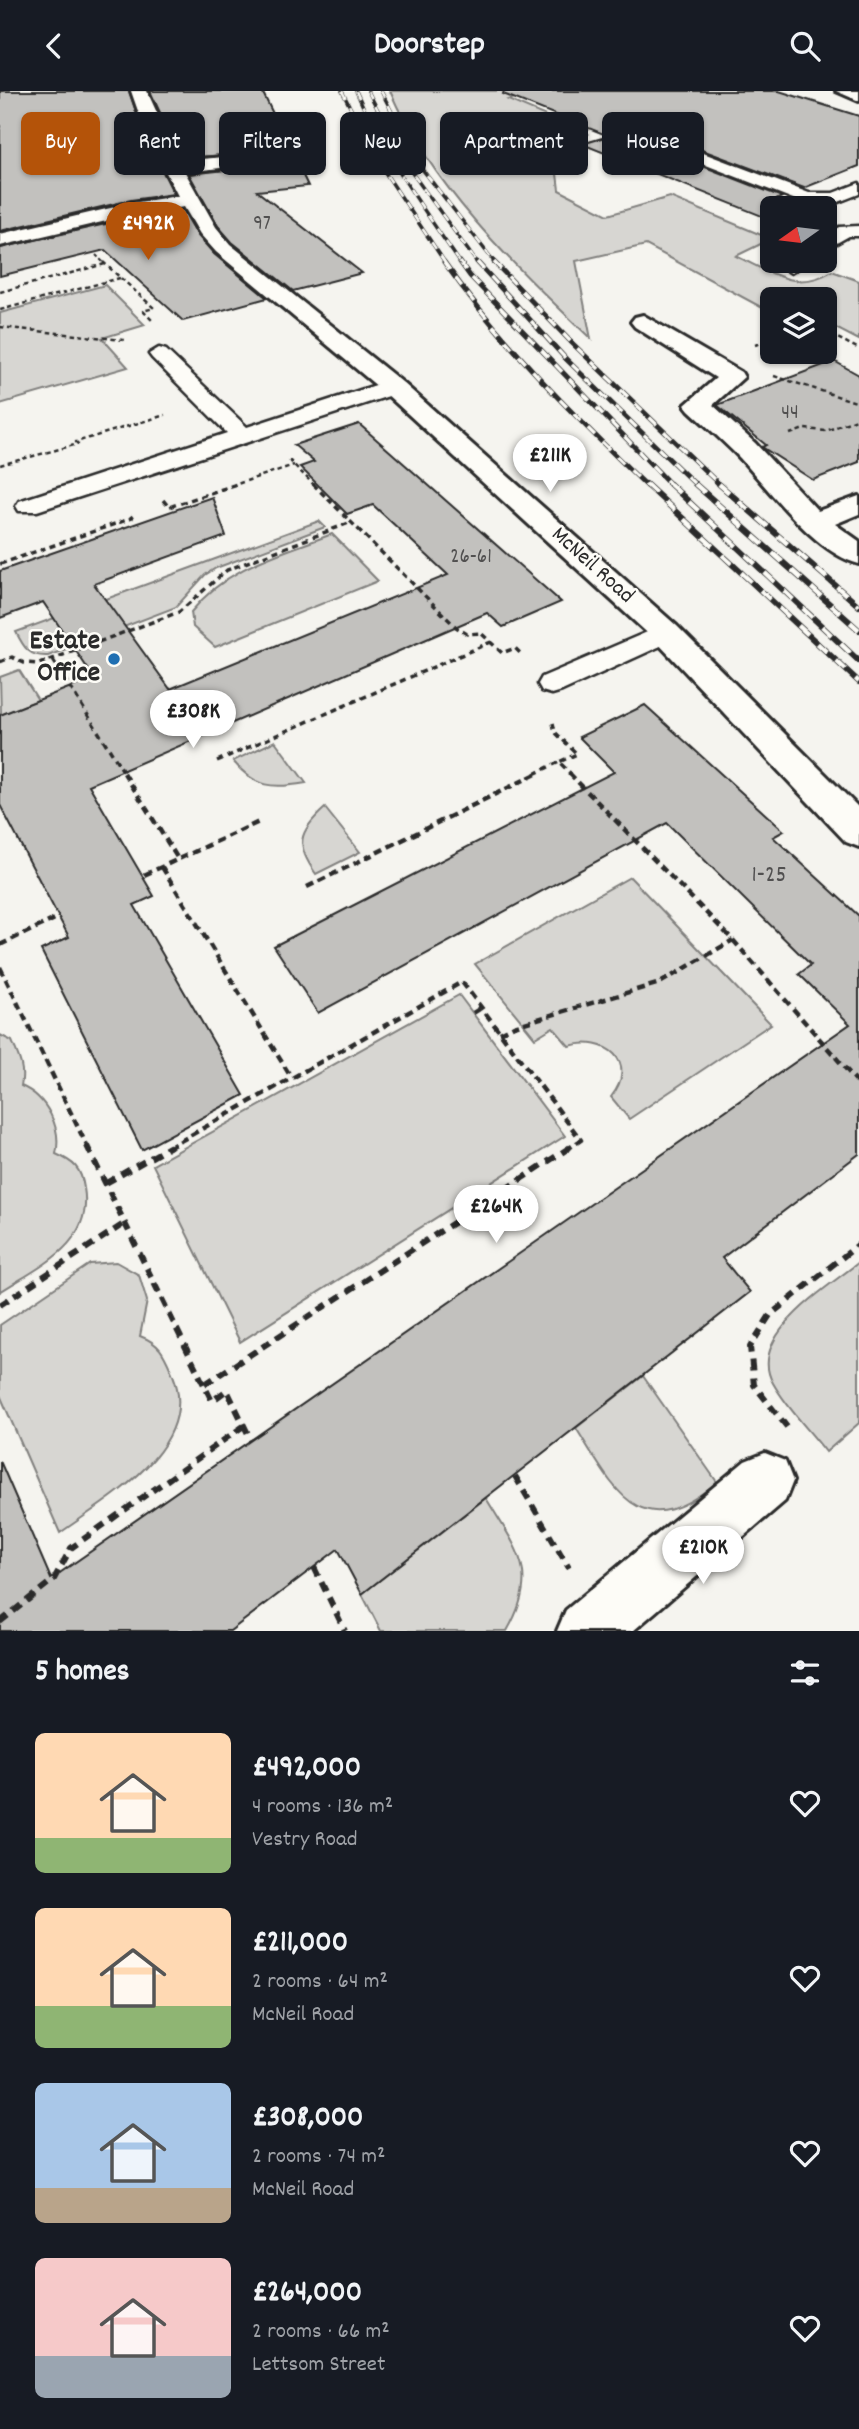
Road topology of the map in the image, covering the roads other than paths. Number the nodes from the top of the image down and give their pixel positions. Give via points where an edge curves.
1 (139, 91) edge
2 (844, 91) edge
3 (859, 96) edge
4 (147, 112) edge
5 (704, 159) edge
6 (179, 175) edge
7 (859, 188) edge
8 (190, 200) junction
9 (859, 231) edge
10 (837, 236) edge
11 (0, 240) edge
12 (643, 322) dead end
13 (159, 353) dead end
14 (761, 369) road end
15 (732, 377) junction
16 (393, 387) junction
17 (244, 437) junction
18 (859, 504) edge
19 (28, 506) dead end
20 (814, 523) junction
21 (859, 555) edge
22 (666, 633) junction
23 (552, 684) road end
24 (859, 832) edge
25 (765, 1481) road end
26 (593, 1625) edge

1 - 4 street, McNeil Road
2 - 3 street
5 - 7 lane via 807,198 836,198
6 - 8 street, McNeil Road
8 - 11 street
8 - 16 street, McNeil Road via 223,248
9 - 10 lane
12 - 15 street
13 - 17 lane
14 - 15 street
15 - 20 street via 698,405
16 - 17 lane
16 - 22 street, McNeil Road
17 - 19 lane
18 - 20 street
20 - 21 street
22 - 23 lane
22 - 24 street, McNeil Road
25 - 26 street

